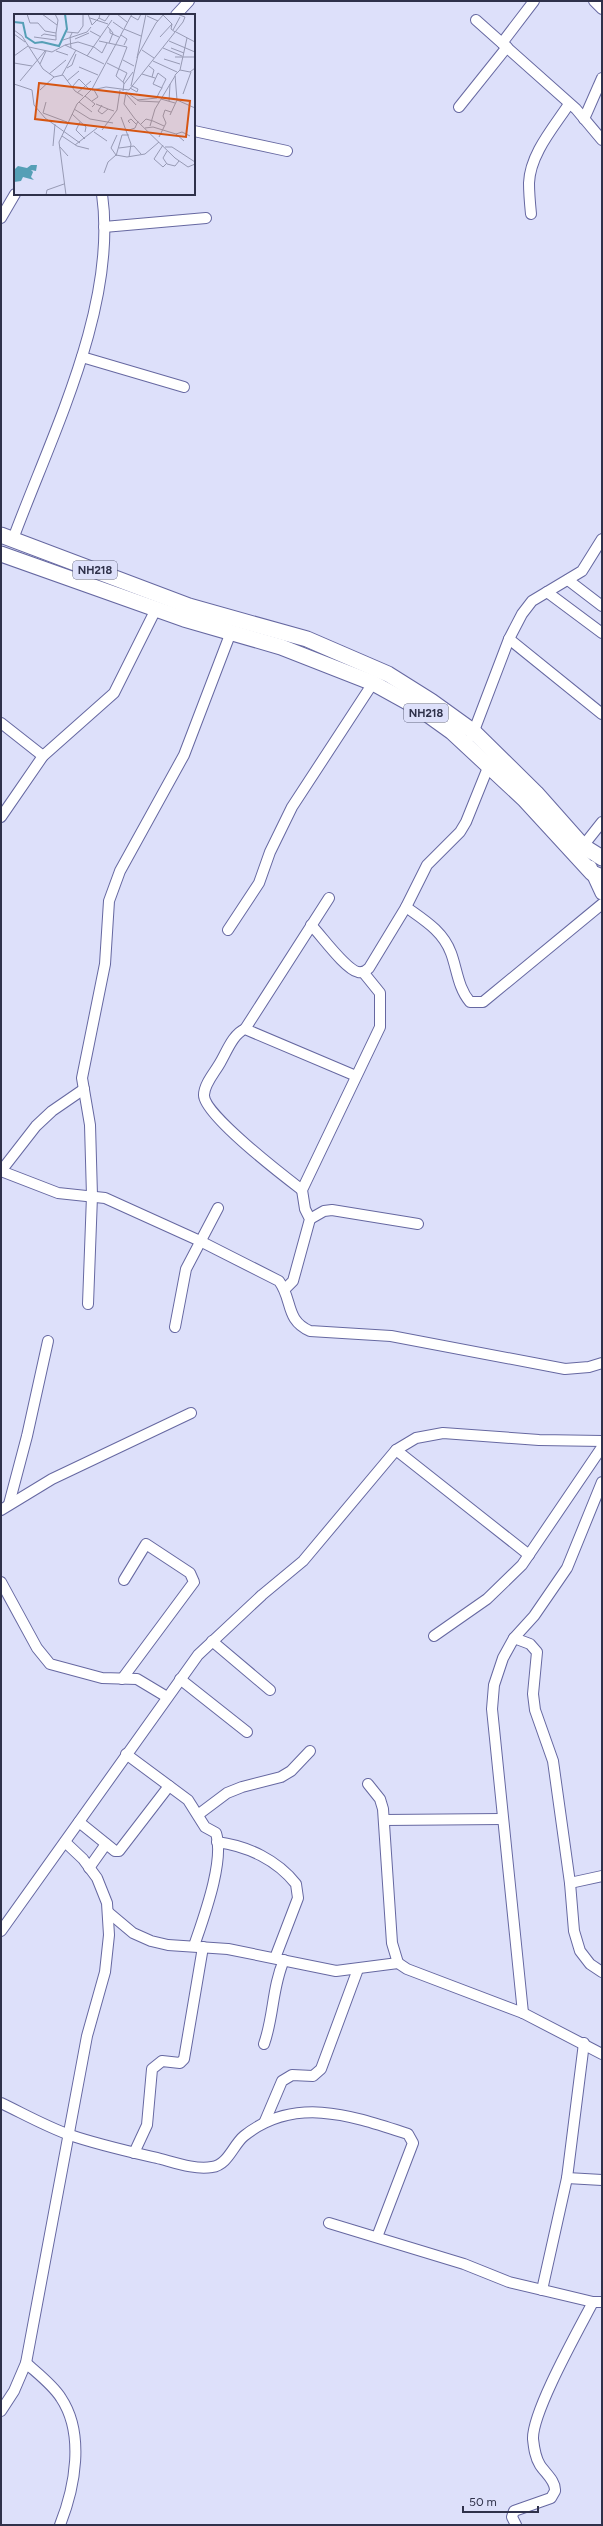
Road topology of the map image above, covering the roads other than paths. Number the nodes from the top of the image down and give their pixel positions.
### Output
1 (189, 1) edge
2 (534, 1) edge
3 (594, 1) edge
4 (602, 10) edge
5 (177, 14) edge
6 (476, 20) dead end
7 (505, 45) junction
8 (602, 78) edge
9 (569, 104) junction
10 (459, 107) dead end
11 (584, 120) junction
12 (195, 131) edge
13 (602, 140) edge
14 (287, 150) dead end
15 (14, 195) edge
16 (102, 195) edge
17 (531, 214) dead end
18 (1, 218) edge
19 (206, 218) dead end
20 (104, 227) junction
21 (82, 357) junction
22 (184, 387) dead end
23 (7, 537) edge
24 (602, 542) edge
25 (1, 554) edge
26 (568, 580) junction
27 (548, 592) junction
28 (602, 606) edge
29 (156, 609) junction
30 (187, 612) junction
31 (216, 622) junction
32 (231, 632) junction
33 (602, 633) edge
34 (509, 639) junction
35 (373, 683) junction
36 (602, 714) edge
37 (1, 723) edge
38 (471, 739) junction
39 (43, 756) junction
40 (489, 765) junction
41 (1, 817) edge
42 (602, 822) edge
43 (583, 846) junction
44 (602, 858) edge
45 (597, 875) edge
46 (602, 893) edge
47 (329, 898) dead end
48 (602, 904) edge
49 (406, 907) junction
50 (311, 925) junction
51 (228, 930) dead end
52 (363, 972) junction
53 (245, 1029) junction
54 (356, 1076) junction
55 (84, 1090) junction
56 (1, 1171) edge
57 (302, 1190) junction
58 (92, 1196) junction
59 (218, 1208) dead end
60 (310, 1219) junction
61 (418, 1224) dead end
62 (200, 1241) junction
63 (285, 1289) junction
64 (88, 1304) dead end
65 (175, 1327) dead end
66 (48, 1341) dead end
67 (602, 1363) edge
68 (191, 1413) dead end
69 (602, 1441) edge
70 (602, 1447) edge
71 (396, 1450) junction
72 (602, 1482) edge
73 (5, 1507) edge
74 (529, 1555) junction
75 (124, 1580) dead end
76 (1, 1582) edge
77 (434, 1636) dead end
78 (514, 1638) junction
79 (212, 1641) junction
80 (122, 1679) junction
81 (180, 1679) junction
82 (270, 1690) dead end
83 (167, 1697) junction
84 (247, 1732) dead end
85 (310, 1751) dead end
86 (126, 1754) junction
87 (368, 1784) dead end
88 (169, 1786) junction
89 (199, 1814) junction
90 (502, 1819) junction
91 (384, 1820) junction
92 (79, 1822) junction
93 (65, 1842) junction
94 (217, 1842) junction
95 (106, 1844) junction
96 (89, 1868) junction
97 (602, 1876) edge
98 (570, 1883) junction
99 (108, 1912) junction
100 (1, 1931) edge
101 (198, 1946) junction
102 (279, 1959) junction
103 (398, 1963) junction
104 (358, 1969) junction
105 (602, 1972) edge
106 (522, 2013) junction
107 (584, 2043) junction
108 (264, 2044) dead end
109 (602, 2054) edge
110 (1, 2103) edge
111 (265, 2121) junction
112 (70, 2135) junction
113 (134, 2153) junction
114 (567, 2178) junction
115 (602, 2180) edge
116 (329, 2223) dead end
117 (377, 2237) junction
118 (542, 2290) junction
119 (598, 2302) edge
120 (26, 2363) junction
121 (1, 2411) edge
122 (60, 2525) edge
123 (516, 2525) edge

1 - 5 street
2 - 7 street
3 - 4 street
6 - 7 street
7 - 9 street
7 - 10 street
8 - 11 street
9 - 11 street
9 - 17 street
11 - 13 street
12 - 14 street
15 - 18 street
16 - 20 street
19 - 20 street
20 - 21 street
21 - 22 street
21 - 23 street
23 - 30 highway, NH218
24 - 26 street
25 - 29 highway, NH218
26 - 27 street
26 - 28 street
27 - 33 street
27 - 34 street
29 - 30 highway, NH218
29 - 39 street
30 - 31 highway, NH218
31 - 32 highway, NH218
31 - 38 highway, NH218
32 - 35 highway, NH218
32 - 55 street
34 - 36 street
34 - 38 street
35 - 38 highway, NH218
35 - 51 street
37 - 39 street
38 - 40 highway, NH218
38 - 43 highway, NH218
39 - 41 street
40 - 45 highway, NH218
40 - 49 street
42 - 43 street
43 - 44 highway, NH218
43 - 45 main road
45 - 46 main road
47 - 50 street
48 - 49 street
49 - 52 street
50 - 52 street
50 - 53 street
52 - 54 street
53 - 54 street
53 - 57 street
54 - 57 street
55 - 56 street
55 - 58 street
56 - 58 street
57 - 60 street
58 - 62 street
58 - 64 street
59 - 62 street
60 - 61 street
60 - 63 street
62 - 63 street
62 - 65 street
63 - 67 street
66 - 73 street
68 - 73 street
69 - 71 street
70 - 74 street
71 - 74 street
71 - 79 street
72 - 78 street
74 - 77 street
75 - 80 street
76 - 80 street
78 - 90 street
78 - 98 street
79 - 81 street
79 - 82 street
80 - 83 street
81 - 83 street
81 - 84 street
83 - 86 street
85 - 89 street
86 - 88 street
86 - 92 street
87 - 91 street
88 - 89 street
88 - 95 street
89 - 94 street
90 - 91 street
90 - 106 street
91 - 103 street
92 - 93 street
92 - 95 street
93 - 96 street
93 - 100 street
94 - 101 street
94 - 102 street
95 - 96 street
96 - 99 street
97 - 98 street
98 - 105 street
99 - 101 street
99 - 112 street
101 - 102 street
101 - 113 street
102 - 104 street
102 - 108 street
103 - 104 street
103 - 106 street
104 - 111 street
106 - 107 street
107 - 109 street
107 - 114 street
110 - 112 street
111 - 113 street
111 - 117 street
112 - 113 street
112 - 120 street
114 - 115 street
114 - 118 street
116 - 117 street
117 - 118 street
118 - 119 street
119 - 123 street
120 - 121 street
120 - 122 street

